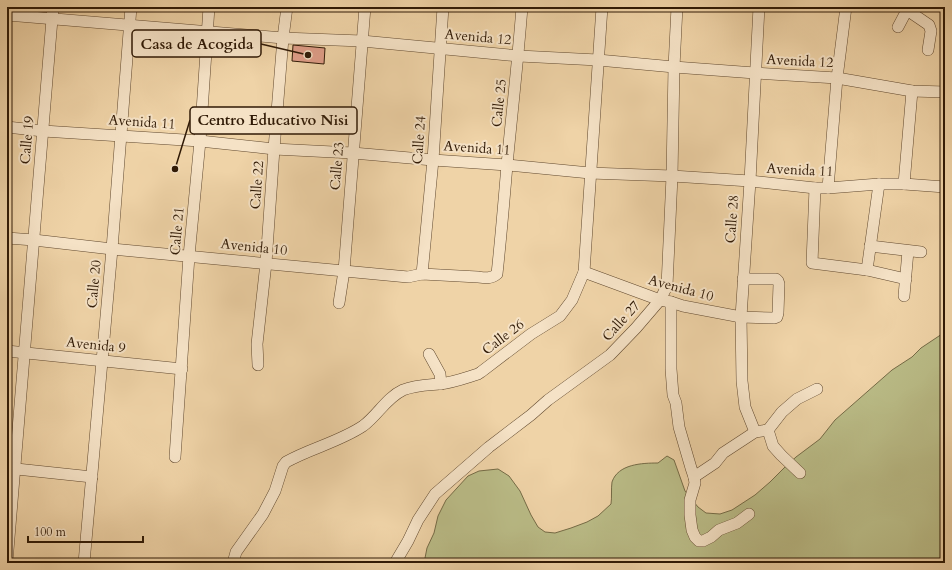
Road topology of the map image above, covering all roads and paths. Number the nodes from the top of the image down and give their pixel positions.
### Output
1 (53, 7) edge
2 (131, 7) edge
3 (209, 7) edge
4 (287, 7) edge
5 (365, 7) edge
6 (522, 7) edge
7 (602, 7) edge
8 (677, 7) edge
9 (759, 7) edge
10 (846, 7) edge
11 (441, 9) edge
12 (906, 9) edge
13 (7, 15) edge
14 (52, 19) junction
15 (129, 25) junction
16 (898, 27) dead end
17 (207, 32) junction
18 (283, 38) junction
19 (362, 41) junction
20 (440, 49) junction
21 (928, 50) dead end
22 (519, 56) junction
23 (598, 60) junction
24 (674, 67) junction
25 (755, 74) junction
26 (838, 78) junction
27 (912, 91) junction
28 (945, 92) edge
29 (7, 127) edge
30 (43, 131) junction
31 (120, 135) junction
32 (200, 141) junction
33 (274, 149) junction
34 (353, 153) junction
35 (433, 160) junction
36 (507, 165) junction
37 (590, 173) junction
38 (672, 176) junction
39 (750, 181) junction
40 (879, 184) junction
41 (904, 184) junction
42 (945, 187) edge
43 (815, 188) junction
44 (828, 188) junction
45 (7, 238) edge
46 (34, 240) junction
47 (870, 246) junction
48 (112, 249) junction
49 (908, 251) junction
50 (921, 252) dead end
51 (189, 256) junction
52 (266, 264) junction
53 (867, 270) junction
54 (344, 271) junction
55 (584, 272) junction
56 (422, 274) junction
57 (497, 274) joint
58 (743, 279) junction
59 (906, 279) junction
60 (904, 296) dead end
61 (666, 301) junction
62 (339, 303) dead end
63 (741, 317) junction
64 (7, 351) edge
65 (25, 353) junction
66 (429, 354) dead end
67 (102, 361) junction
68 (258, 365) dead end
69 (182, 369) junction
70 (441, 384) junction
71 (817, 389) dead end
72 (768, 430) junction
73 (755, 432) junction
74 (175, 457) dead end
75 (11, 468) edge
76 (800, 473) dead end
77 (92, 477) junction
78 (694, 477) junction
79 (750, 514) dead end
80 (7, 562) edge
81 (84, 563) edge
82 (233, 563) edge
83 (395, 563) edge

1 - 14 street, Calle 19
2 - 15 street, Calle 20
3 - 17 street, Calle 21
4 - 18 street, Calle 22
5 - 19 street, Calle 23
6 - 22 street, Calle 25
7 - 23 street, Calle 26
8 - 24 street, Calle 27
9 - 25 street, Calle 28
10 - 26 street
11 - 20 street, Calle 24
12 - 16 street
12 - 21 street
13 - 14 street, Avenida 12
14 - 15 street, Avenida 12
14 - 30 street, Calle 19
15 - 17 street, Avenida 12
15 - 31 street, Calle 20
17 - 18 street, Avenida 12
17 - 32 street, Calle 21
18 - 19 street, Avenida 12
18 - 33 street, Calle 22
19 - 20 street, Avenida 12
19 - 34 street, Calle 23
20 - 22 street, Avenida 12
20 - 35 street, Calle 24
22 - 23 street, Avenida 12
22 - 36 street, Calle 25
23 - 24 street, Avenida 12
23 - 37 street, Calle 26
24 - 25 street, Avenida 12
24 - 38 street, Calle 27
25 - 26 street, Avenida 12
25 - 39 street, Calle 28
26 - 27 street, Avenida 12
26 - 44 street
27 - 28 street, Avenida 12
27 - 41 street
29 - 30 street, Avenida 11
30 - 31 street, Avenida 11
30 - 46 street, Calle 19
31 - 32 street, Avenida 11
31 - 48 street, Calle 20
32 - 33 street, Avenida 11
32 - 51 street, Calle 21
33 - 34 street, Avenida 11
33 - 52 street, Calle 22
34 - 35 street, Avenida 11
34 - 54 street, Calle 23
35 - 36 street, Avenida 11
35 - 56 street, Calle 24
36 - 37 street, Avenida 11
36 - 57 street, Calle 25
37 - 38 street, Avenida 11
37 - 55 street, Calle 26
38 - 39 street, Avenida 11
38 - 61 street, Calle 27
39 - 43 street, Avenida 11
39 - 58 street, Calle 28
40 - 41 street, Avenida 11
40 - 44 street, Avenida 11
40 - 47 street
41 - 42 street, Avenida 11
43 - 44 street, Avenida 11
43 - 53 street
45 - 46 street, Avenida 10
46 - 48 street, Avenida 10
46 - 65 street, Calle 19
47 - 49 street
47 - 53 street
48 - 51 street, Avenida 10
48 - 67 street, Calle 20
49 - 50 street
49 - 59 street
51 - 52 street, Avenida 10
51 - 69 street, Calle 21
52 - 54 street, Avenida 10
52 - 68 street, Calle 22
53 - 59 street
54 - 56 street, Avenida 10
54 - 62 street, Calle 23
55 - 61 street, Avenida 10
55 - 70 street, Calle 26
56 - 57 street, Avenida 10
58 - 63 street, Calle 28
58 - 63 street, Avenida 10
59 - 60 street
61 - 63 street, Avenida 10
61 - 78 street
61 - 83 street, Calle 27
63 - 73 street, Calle 28
64 - 65 street, Avenida 9
65 - 67 street, Avenida 9
65 - 75 street, Calle 19
66 - 70 street
67 - 69 street, Avenida 9
67 - 77 street, Calle 20
69 - 74 street, Calle 21
70 - 82 street, Calle 26
71 - 72 street
72 - 73 street
72 - 76 street
73 - 78 street
75 - 77 street
75 - 80 street, Calle 19
77 - 81 street, Calle 20
78 - 79 street

